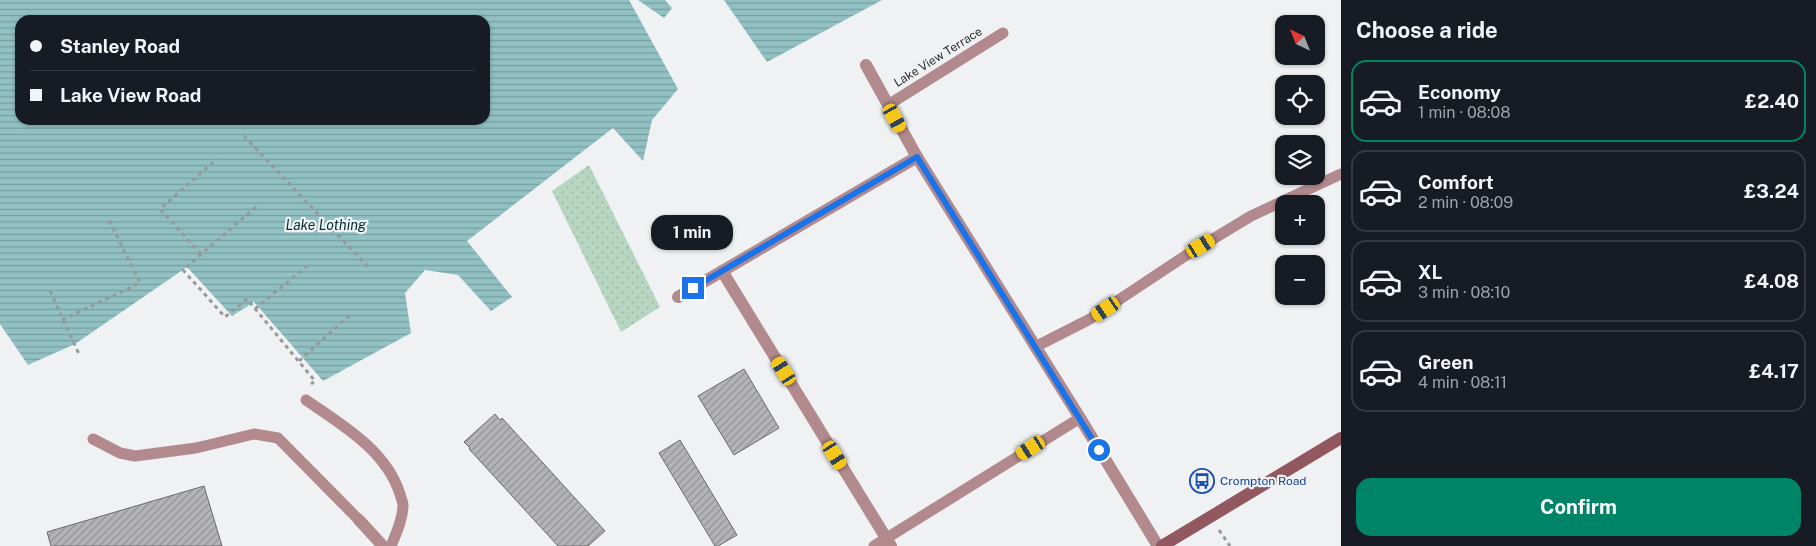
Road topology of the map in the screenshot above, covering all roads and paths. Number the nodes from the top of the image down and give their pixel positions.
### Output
1 (1003, 33) dead end
2 (866, 65) dead end
3 (888, 104) junction
4 (244, 136) dead end
5 (917, 157) junction
6 (217, 158) dead end
7 (1341, 174) edge
8 (256, 207) dead end
9 (110, 220) dead end
10 (201, 254) junction
11 (308, 264) dead end
12 (369, 268) dead end
13 (722, 271) junction
14 (50, 291) dead end
15 (678, 297) dead end
16 (255, 310) junction
17 (352, 312) dead end
18 (62, 320) junction
19 (1036, 347) junction
20 (80, 354) dead end
21 (299, 362) junction
22 (310, 386) dead end
23 (306, 400) dead end
24 (1080, 418) junction
25 (1341, 438) edge
26 (94, 440) dead end
27 (359, 520) joint
28 (889, 542) edge
29 (383, 546) edge
30 (391, 546) edge
31 (874, 546) edge
32 (1158, 546) edge
33 (1162, 546) edge

1 - 3 lane, Lake View Terrace
2 - 3 street
3 - 5 street
4 - 12 path
5 - 13 street
5 - 19 street
6 - 10 path
7 - 19 lane
8 - 10 path
9 - 18 path
10 - 16 path
11 - 16 path
13 - 15 street
13 - 28 street
14 - 18 path
16 - 21 path
17 - 21 path
18 - 20 path
19 - 24 street
21 - 22 path
23 - 30 lane
24 - 28 lane
24 - 32 street
25 - 33 main road
26 - 27 lane
27 - 29 street
28 - 31 lane

